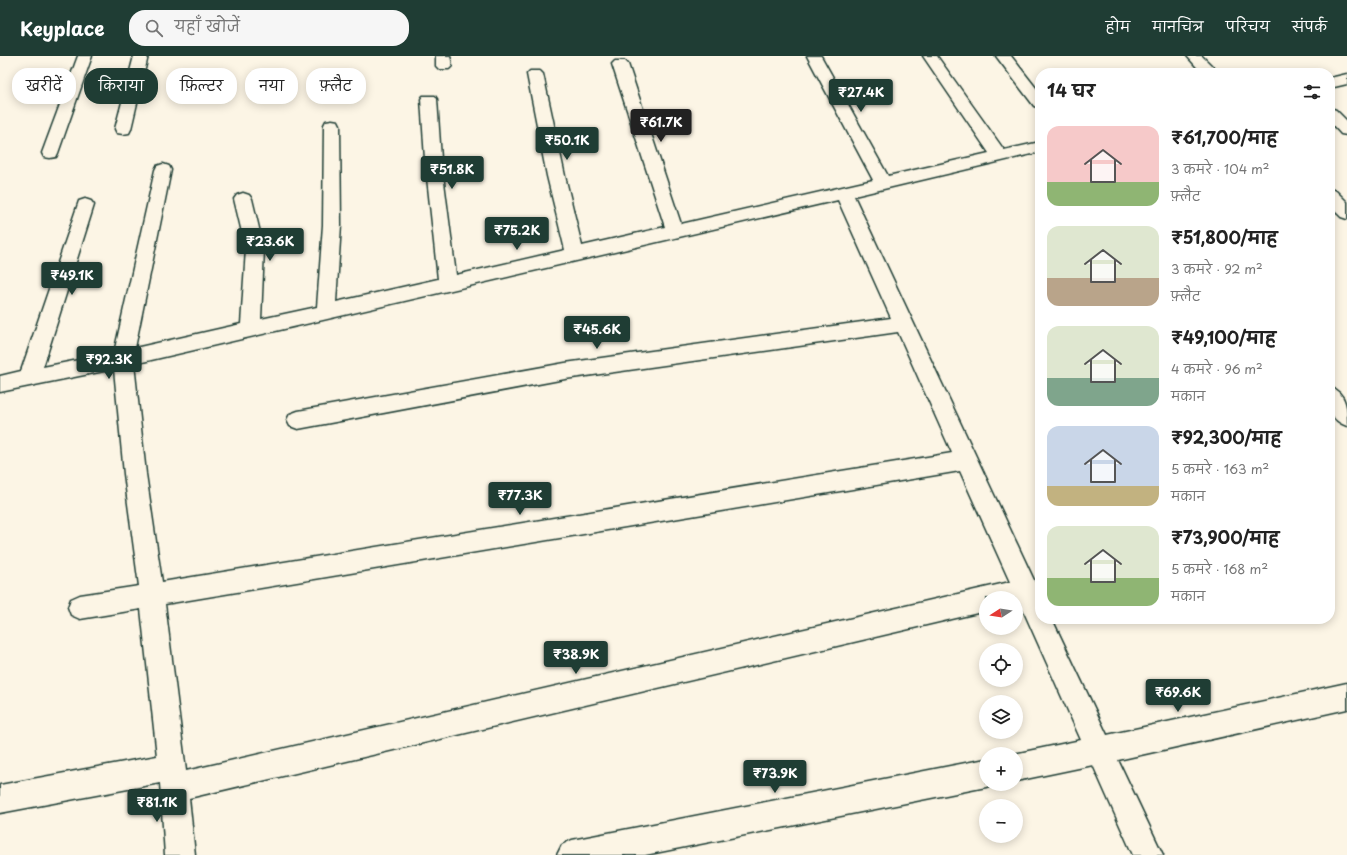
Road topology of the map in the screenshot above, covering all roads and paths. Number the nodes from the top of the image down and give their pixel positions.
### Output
1 (85, 56) edge
2 (141, 56) edge
3 (814, 56) edge
4 (930, 56) edge
5 (1003, 56) edge
6 (1194, 56) edge
7 (620, 64) dead end
8 (1206, 68) edge
9 (535, 74) dead end
10 (1347, 79) edge
11 (1335, 82) edge
12 (1035, 97) edge
13 (429, 99) dead end
14 (1335, 118) edge
15 (332, 124) dead end
16 (123, 129) dead end
17 (1347, 130) edge
18 (1035, 148) edge
19 (50, 153) dead end
20 (1000, 157) junction
21 (163, 170) dead end
22 (883, 183) junction
23 (843, 192) junction
24 (243, 199) dead end
25 (1335, 199) edge
26 (85, 205) dead end
27 (1347, 212) edge
28 (675, 230) junction
29 (575, 254) junction
30 (448, 283) junction
31 (326, 311) junction
32 (904, 324) junction
33 (251, 329) junction
34 (124, 359) junction
35 (29, 378) junction
36 (0, 384) edge
37 (1335, 402) edge
38 (1347, 417) edge
39 (298, 420) dead end
40 (966, 460) junction
41 (1026, 590) junction
42 (1022, 591) edge
43 (152, 595) junction
44 (979, 601) edge
45 (80, 607) dead end
46 (1035, 609) edge
47 (1042, 624) edge
48 (1347, 696) edge
49 (1100, 750) junction
50 (1023, 766) edge
51 (979, 774) edge
52 (173, 777) junction
53 (0, 799) edge
54 (180, 855) edge
55 (572, 855) edge
56 (1148, 855) edge

1 - 19 street
2 - 16 street
3 - 22 street
4 - 20 street
5 - 12 street
6 - 8 street
7 - 28 street
9 - 29 street
10 - 11 street
13 - 30 street
14 - 17 street
15 - 31 street
18 - 20 street
20 - 22 street
21 - 34 street
22 - 23 street
23 - 28 street
23 - 32 street
24 - 33 street
25 - 27 street
26 - 35 street
28 - 29 street
29 - 30 street
30 - 31 street
31 - 33 street
32 - 39 street
32 - 40 street
33 - 34 street
34 - 35 street
34 - 43 street
35 - 36 street
37 - 38 street
40 - 41 street
40 - 43 street
41 - 42 street
41 - 46 street
43 - 45 street
43 - 52 street
44 - 52 street
47 - 49 street
48 - 49 street
49 - 50 street
49 - 56 street
51 - 55 street
52 - 53 street
52 - 54 street

